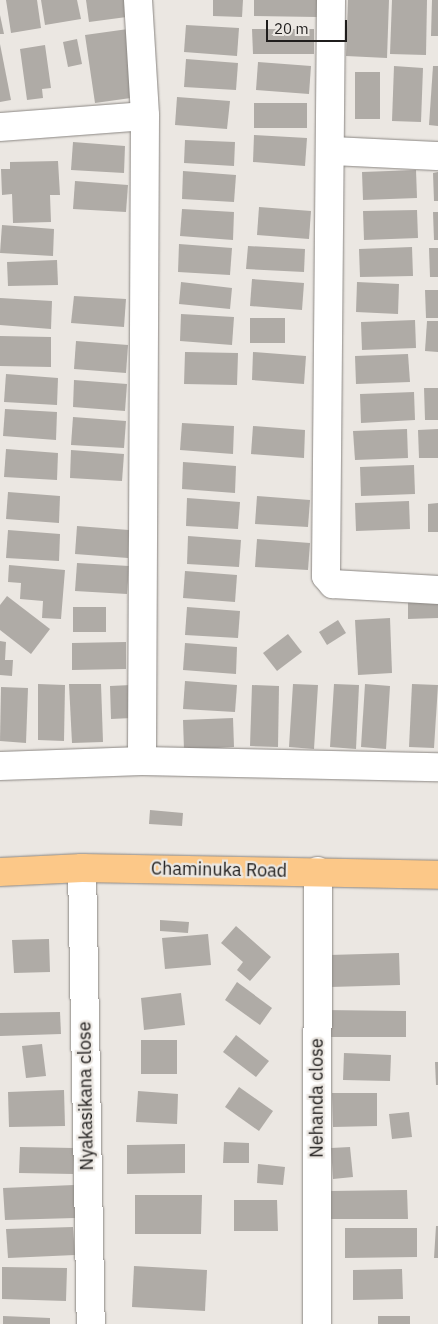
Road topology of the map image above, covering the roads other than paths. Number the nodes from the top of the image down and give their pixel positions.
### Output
1 (138, 0) edge
2 (331, 0) edge
3 (145, 116) junction
4 (0, 127) edge
5 (331, 151) junction
6 (438, 156) edge
7 (438, 590) edge
8 (142, 762) junction
9 (0, 766) edge
10 (438, 767) edge
11 (82, 868) junction
12 (0, 872) edge
13 (318, 872) junction
14 (438, 875) edge
15 (90, 1324) edge
16 (317, 1324) edge

1 - 3 street
2 - 5 street
3 - 4 street
3 - 8 street
5 - 6 street
5 - 7 street
8 - 9 street
8 - 10 street
11 - 12 main road, Chaminuka Road
11 - 13 main road, Chaminuka Road
11 - 15 street, Nyakasikana close
13 - 14 main road, Chaminuka Road
13 - 16 street, Nehanda close

